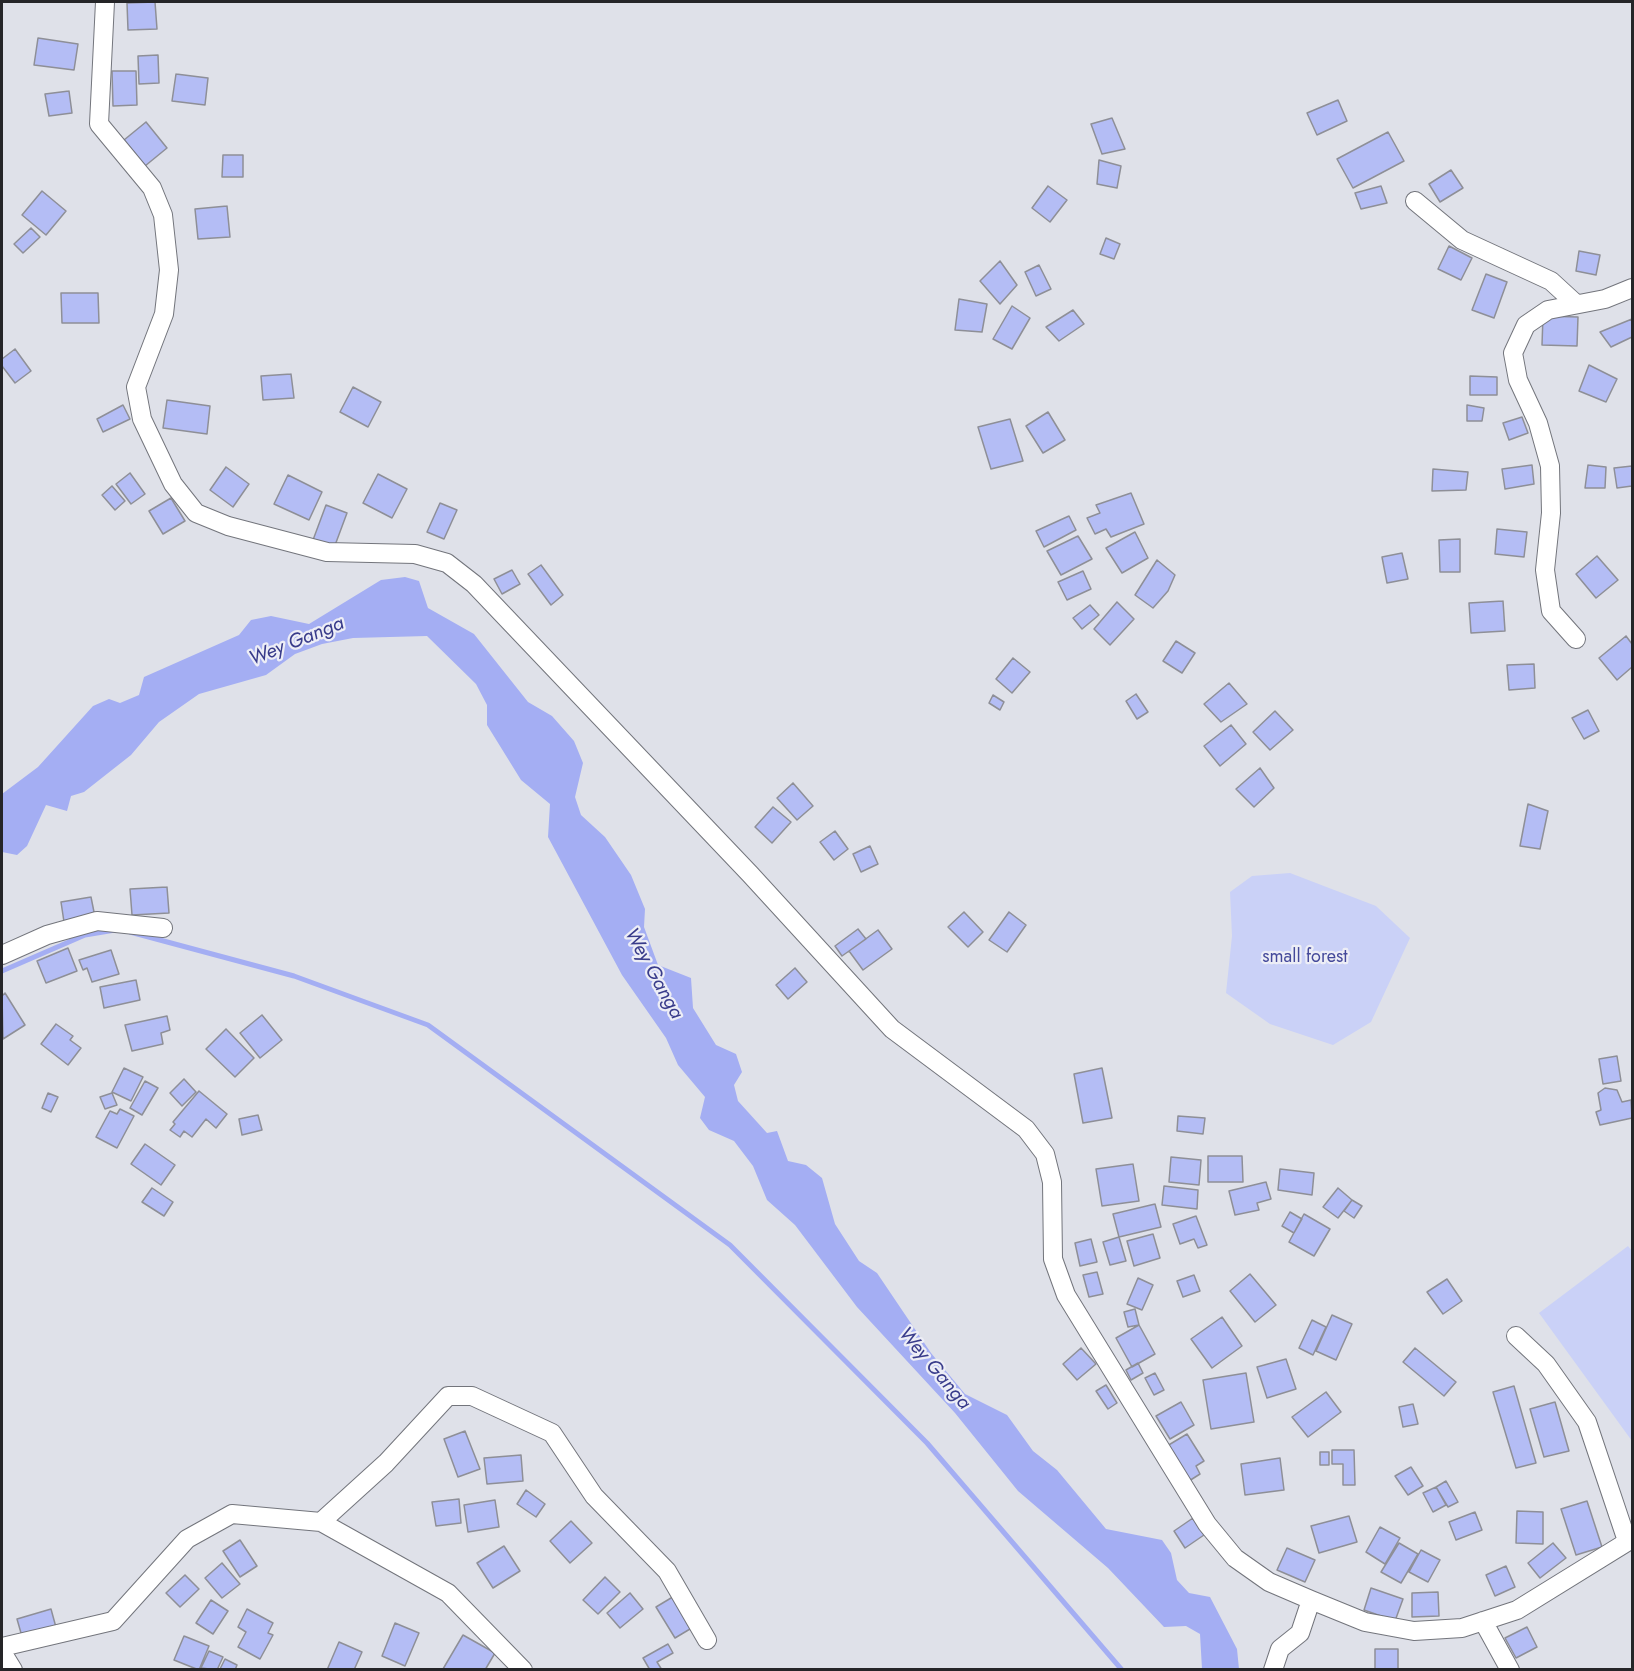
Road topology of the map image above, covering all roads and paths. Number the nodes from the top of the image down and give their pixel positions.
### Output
1 (105, 2) edge
2 (1415, 201) dead end
3 (1632, 288) edge
4 (1575, 303) junction
5 (1576, 639) dead end
6 (163, 928) dead end
7 (2, 955) edge
8 (1516, 1336) dead end
9 (321, 1522) junction
10 (1630, 1540) edge
11 (1311, 1600) junction
12 (1484, 1621) junction
13 (707, 1640) dead end
14 (2, 1649) edge
15 (13, 1670) edge
16 (523, 1670) edge
17 (1273, 1670) edge
18 (1510, 1670) edge

1 - 11 street
2 - 4 street
3 - 4 street
4 - 5 street
6 - 7 street
8 - 10 street
9 - 13 street
9 - 14 street
9 - 16 street
10 - 12 street
11 - 12 street
11 - 17 street
12 - 18 street
14 - 15 street

